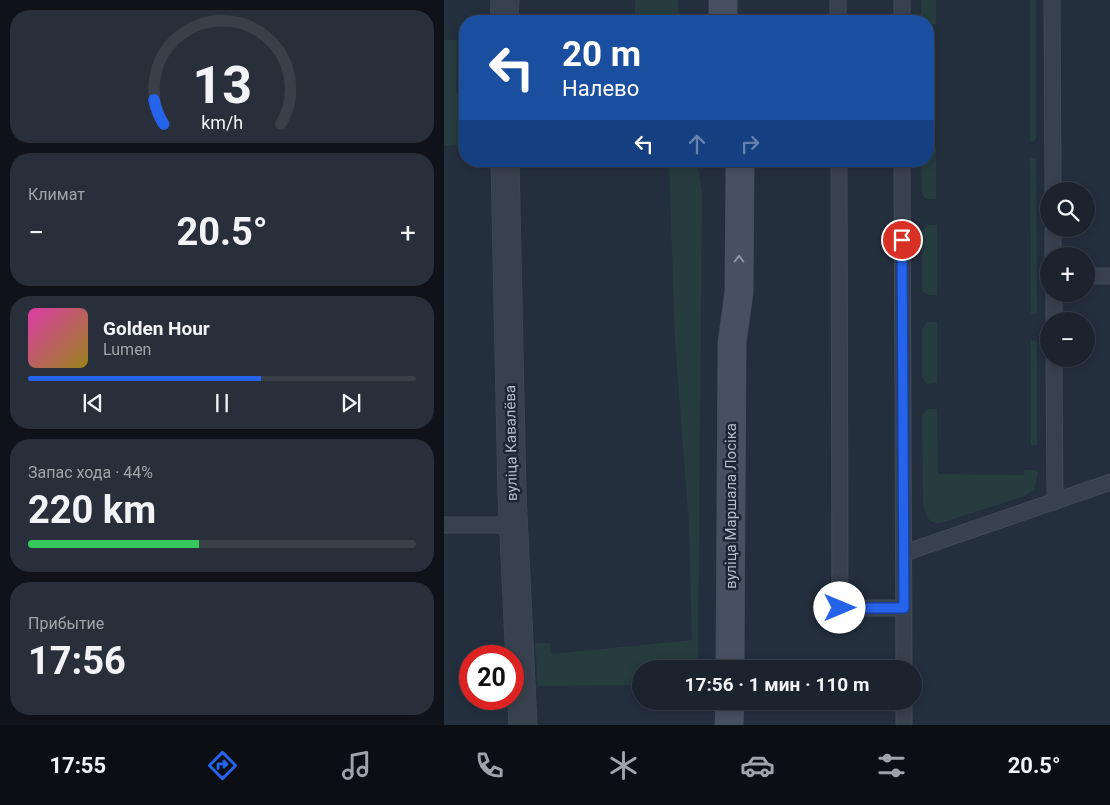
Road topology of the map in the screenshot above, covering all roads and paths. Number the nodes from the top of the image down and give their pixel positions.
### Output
1 (505, 0) edge
2 (723, 0) edge
3 (741, 0) edge
4 (838, 0) edge
5 (902, 0) edge
6 (1052, 0) edge
7 (504, 15) edge
8 (723, 15) edge
9 (741, 15) edge
10 (838, 15) edge
11 (902, 15) edge
12 (505, 167) edge
13 (722, 167) edge
14 (740, 167) edge
15 (839, 167) edge
16 (902, 167) edge
17 (1053, 182) edge
18 (1095, 276) edge
19 (1110, 276) edge
20 (732, 343) junction
21 (1054, 367) edge
22 (1110, 482) edge
23 (1055, 502) junction
24 (513, 525) junction
25 (444, 526) edge
26 (904, 553) junction
27 (904, 608) junction
28 (730, 660) edge
29 (904, 660) edge
30 (730, 710) edge
31 (904, 710) edge
32 (523, 725) edge
33 (729, 725) edge
34 (904, 725) edge

1 - 7 street
2 - 8 main road
3 - 9 main road
4 - 10 lane
5 - 11 lane
6 - 17 lane
12 - 24 street, вуліца Кавалёва
13 - 20 main road, вуліца Маршала Лосіка
20 -> 14 main road, вуліца Маршала Лосіка
15 - 27 lane
16 - 26 lane
18 - 19 lane
20 - 28 main road, вуліца Маршала Лосіка
21 - 23 lane
22 - 23 lane
23 - 26 lane
24 - 25 lane
24 - 32 street, вуліца Кавалёва
26 - 27 lane
27 - 29 lane
30 - 33 main road
31 - 34 lane

